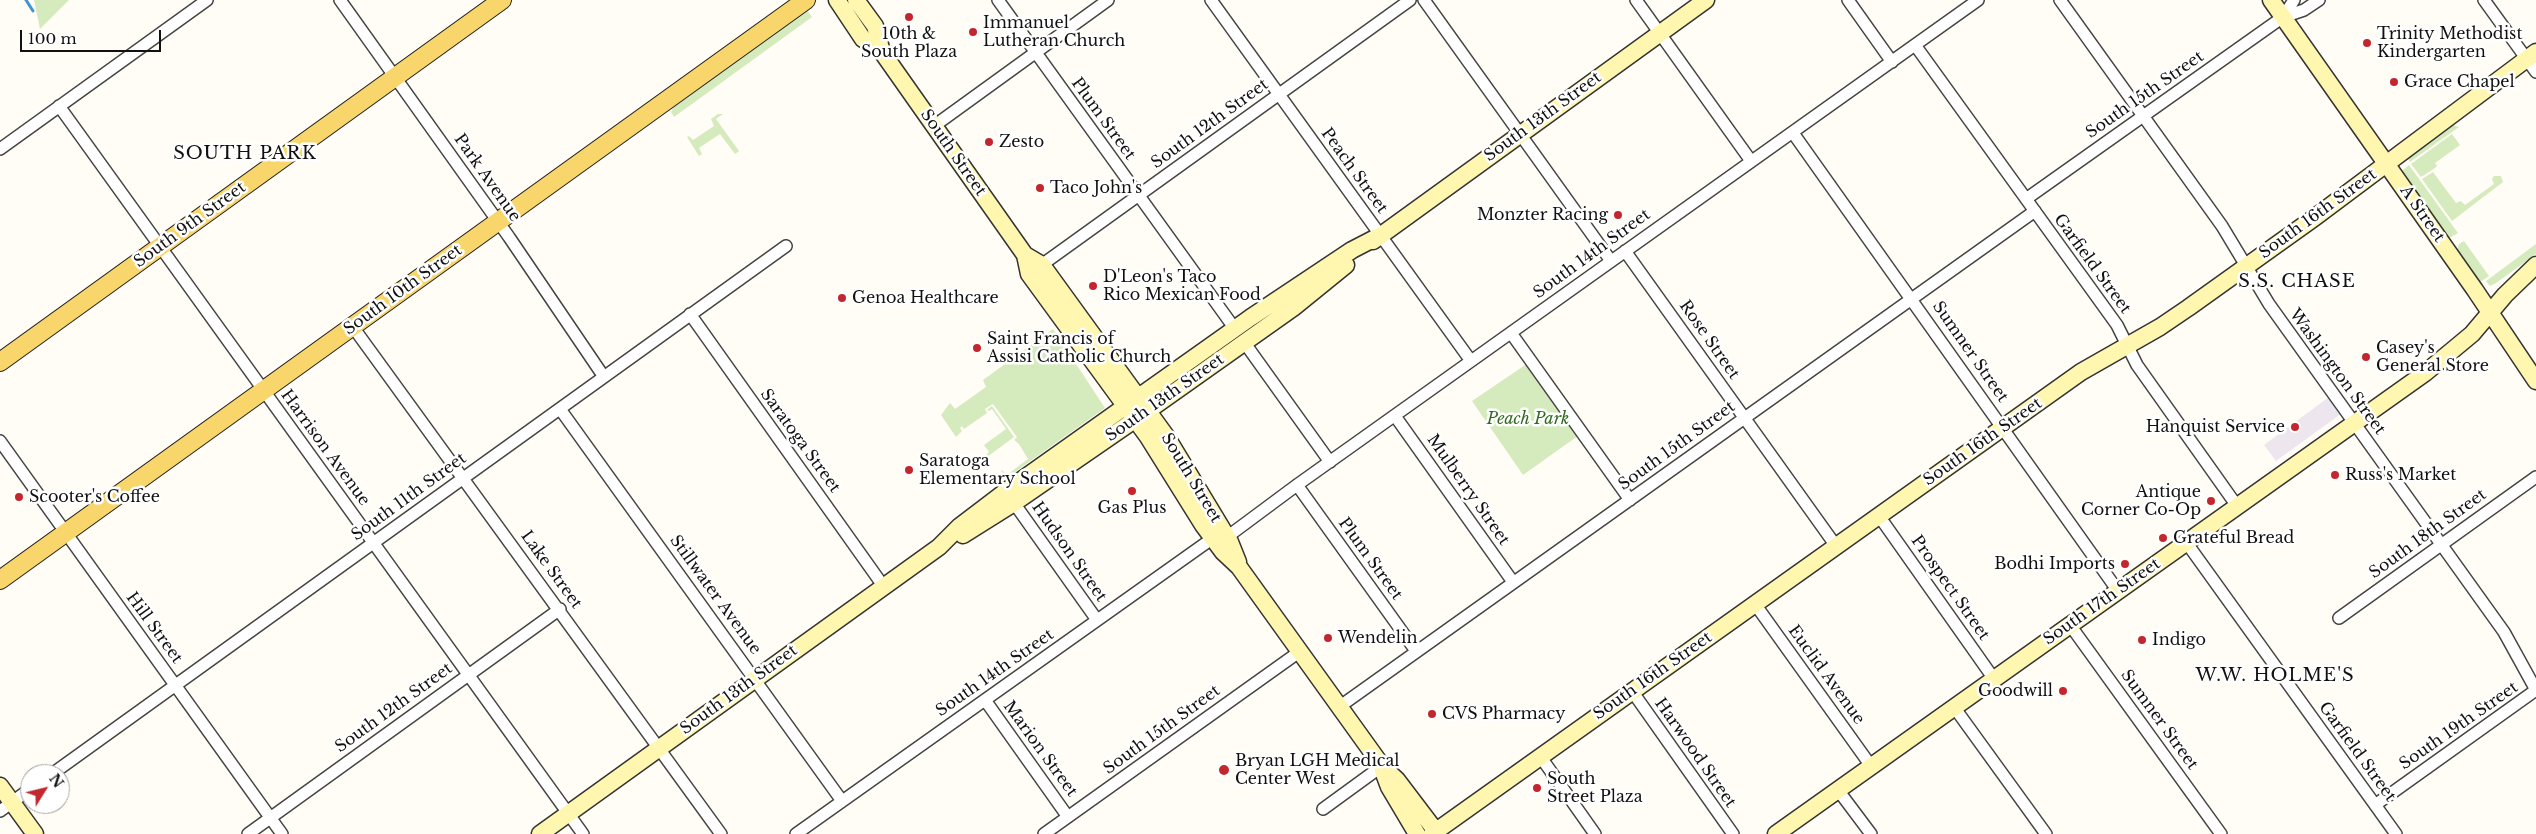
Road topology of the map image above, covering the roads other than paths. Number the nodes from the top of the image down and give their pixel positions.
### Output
1 (207, 0) edge
2 (340, 0) edge
3 (502, 0) edge
4 (806, 0) edge
5 (837, 0) edge
6 (856, 0) edge
7 (998, 0) edge
8 (1108, 0) edge
9 (1211, 0) edge
10 (1410, 0) edge
11 (1424, 0) edge
12 (1636, 0) edge
13 (1706, 0) edge
14 (1848, 0) edge
15 (1978, 0) edge
16 (2060, 0) edge
17 (2271, 0) edge
18 (2294, 0) edge
19 (2319, 0) edge
20 (2484, 0) edge
21 (2283, 16) junction
22 (1660, 33) junction
23 (1915, 45) junction
24 (882, 52) junction
25 (1035, 52) junction
26 (2533, 61) edge
27 (1892, 62) junction
28 (395, 77) junction
29 (1279, 95) junction
30 (59, 106) junction
31 (2143, 116) junction
32 (934, 126) junction
33 (1793, 132) junction
34 (1520, 134) junction
35 (0, 149) edge
36 (1751, 161) junction
37 (2386, 164) junction
38 (1139, 195) junction
39 (2026, 199) junction
40 (2035, 211) junction
41 (498, 222) junction
42 (1380, 235) junction
43 (786, 246) dead end
44 (160, 247) junction
45 (1625, 251) junction
46 (1611, 261) junction
47 (2536, 265) edge
48 (2246, 267) junction
49 (1036, 270) junction
50 (1912, 298) junction
51 (2490, 313) junction
52 (690, 314) junction
53 (353, 327) junction
54 (1511, 333) junction
55 (1240, 335) junction
56 (2126, 345) junction
57 (1471, 361) junction
58 (0, 362) edge
59 (604, 377) junction
60 (2536, 381) edge
61 (264, 391) junction
62 (560, 409) junction
63 (1138, 409) junction
64 (1396, 416) junction
65 (1744, 418) junction
66 (2354, 423) junction
67 (2003, 428) junction
68 (0, 441) edge
69 (1330, 462) junction
70 (2536, 477) edge
71 (464, 479) junction
72 (1297, 485) junction
73 (1630, 500) junction
74 (1014, 503) junction
75 (2238, 506) junction
76 (1879, 516) junction
77 (66, 533) junction
78 (1220, 538) junction
79 (2186, 542) junction
80 (374, 543) junction
81 (2442, 545) junction
82 (1836, 546) junction
83 (939, 547) junction
84 (0, 580) edge
85 (1513, 582) junction
86 (884, 586) junction
87 (2118, 591) junction
88 (1755, 604) junction
89 (560, 609) junction
90 (2340, 618) dead end
91 (1097, 620) junction
92 (2070, 625) junction
93 (1299, 652) junction
94 (1416, 652) junction
95 (469, 675) junction
96 (755, 679) junction
97 (1994, 679) junction
98 (175, 686) junction
99 (2536, 690) edge
100 (1632, 692) junction
101 (985, 700) junction
102 (1339, 707) junction
103 (1954, 707) junction
104 (660, 748) junction
105 (1540, 756) junction
106 (66, 764) edge
107 (1382, 766) junction
108 (1871, 766) junction
109 (0, 786) edge
110 (1838, 790) junction
111 (20, 797) edge
112 (842, 801) junction
113 (2376, 805) junction
114 (6, 807) edge
115 (1323, 809) dead end
116 (568, 813) junction
117 (1068, 817) junction
118 (271, 818) junction
119 (1435, 833) edge
120 (34, 834) edge
121 (248, 834) edge
122 (282, 834) edge
123 (540, 834) edge
124 (583, 834) edge
125 (722, 834) edge
126 (796, 834) edge
127 (1044, 834) edge
128 (1417, 834) edge
129 (1595, 834) edge
130 (1733, 834) edge
131 (1776, 834) edge
132 (1871, 834) edge
133 (2046, 834) edge
134 (2221, 834) edge
135 (2396, 834) edge

1 - 30 street
2 - 28 street, Park Avenue
3 - 28 main road, South 9th Street
4 - 41 main road, South 10th Street
5 - 24 main road, South Street
6 - 24 main road, South Street
7 - 25 street, Plum Street
8 - 25 street
9 - 29 street, Peach Street
10 - 29 street, South 12th Street
11 - 34 street
12 - 22 street
13 - 22 main road, South 13th Street
14 - 27 street
15 - 23 street, South 14th Street
16 - 31 street, Washington Street
17 - 21 main road, A Street
18 - 21 street
19 - 21 street
20 - 26 street
21 - 31 street, South 15th Street
21 - 37 main road, A Street
22 - 34 main road, South 13th Street
22 - 36 street
23 - 27 street, South 14th Street
23 - 39 street, Garfield Street
24 - 32 main road, South Street
25 - 32 street
25 - 38 street, Plum Street
26 - 37 main road, South 16th Street
27 - 33 street, South 14th Street
28 - 41 street, Park Avenue
28 - 44 main road, South 9th Street
29 - 38 street, South 12th Street
29 - 42 street, Peach Street
30 - 35 street
30 - 44 street, Harrison Avenue
31 - 39 street, South 15th Street
31 - 48 street, Washington Street
32 - 49 main road, South Street
33 - 36 street, South 14th Street
33 - 50 street, Sumner Street
34 - 42 main road, South 13th Street
34 - 46 street
36 - 45 street, South 14th Street
37 - 48 main road, South 16th Street
37 - 51 main road, A Street
38 - 49 street, South 12th Street
38 - 55 street, Plum Street
39 - 40 street, Garfield Street
40 - 50 street, South 15th Street
40 - 56 street, Garfield Street
41 - 53 main road, South 10th Street
41 - 59 street, Park Avenue
42 - 55 main road, South 13th Street
42 - 57 street, Peach Street
43 - 52 street, South 11th Street
44 - 58 main road, South 9th Street
44 - 61 street, Harrison Avenue
45 - 46 street, South 14th Street
45 - 65 street, Rose Street
46 - 54 street, South 14th Street
47 - 51 main road, South 17th Street
48 - 56 main road, South 16th Street
48 - 66 street, Washington Street
49 - 63 main road, South Street
50 - 65 street, South 15th Street
50 - 67 street, Sumner Street
51 - 60 main road, A Street
51 - 66 main road, South 17th Street
52 - 59 street, South 11th Street
52 - 86 street, Saratoga Street
53 - 61 main road, South 10th Street
53 - 71 street, Lake Street
54 - 57 street, South 14th Street
54 - 73 street
55 - 63 main road, South 13th Street
55 - 69 street, Plum Street
56 - 67 main road, South 16th Street
56 - 75 street, Garfield Street
57 - 64 street, South 14th Street
59 - 62 street, South 11th Street
61 - 77 main road, South 10th Street
61 - 80 street, Harrison Avenue
62 - 71 street, South 11th Street
62 - 96 street, Stillwater Avenue
63 - 74 main road, South 13th Street
63 - 78 main road, South Street
63 - 83 main road, South 13th Street
64 - 69 street, South 14th Street
64 - 85 street, Mulberry Street
65 - 73 street, South 15th Street
65 - 82 street, Rose Street
66 - 75 main road, South 17th Street
66 - 81 street, Washington Street
67 - 76 main road, South 16th Street
67 - 87 street, Sumner Street
68 - 77 street, Hill Street
69 - 72 street, South 14th Street
70 - 81 street, South 18th Street
71 - 80 street, South 11th Street
71 - 89 street, Lake Street
72 - 78 street, South 14th Street
72 - 94 street, Plum Street
73 - 85 street, South 15th Street
74 - 83 main road, South 13th Street
74 - 91 street, Hudson Street
75 - 79 main road, South 17th Street
76 - 82 main road, South 16th Street
76 - 97 street, Prospect Street
77 - 84 main road, South 10th Street
77 - 98 street, Hill Street
78 - 91 street, South 14th Street
78 - 93 main road, South Street
79 - 87 main road, South 17th Street
79 - 113 street, Garfield Street
80 - 95 street, Harrison Avenue
80 - 98 street, South 11th Street
81 - 90 street, South 18th Street
81 - 99 street, Washington Street
82 - 88 main road, South 16th Street
83 - 86 main road, South 13th Street
85 - 94 street, South 15th Street
86 - 96 main road, South 13th Street
87 - 92 main road, South 17th Street
88 - 100 main road, South 16th Street
88 - 108 street, Euclid Avenue
89 - 95 street, South 12th Street
89 - 104 street, Lake Street
91 - 101 street, South 14th Street
92 - 97 main road, South 17th Street
92 - 134 street, Sumner Street
93 - 102 main road, South Street
93 - 117 street, South 15th Street
94 - 102 street, South 15th Street
95 - 116 street, Harrison Avenue
95 - 118 street, South 12th Street
96 - 104 main road, South 13th Street
96 - 112 street, Stillwater Avenue
97 - 103 main road, South 17th Street
98 - 106 street, South 11th Street
98 - 118 street, Hill Street
99 - 113 street, South 19th Street
100 - 105 main road, South 16th Street
100 - 130 street, Harwood Street
101 - 112 street, South 14th Street
101 - 117 street, Marion Street
102 - 107 main road, South Street
103 - 108 main road, South 17th Street
103 - 133 street
104 - 116 main road, South 13th Street
104 - 125 street, Lake Street
105 - 119 main road, South 16th Street
105 - 129 street
107 - 115 street
107 - 119 main road, South Street
107 - 128 main road, South Street
108 - 110 main road, South 17th Street
109 - 114 main road
110 - 131 main road, South 17th Street
110 - 132 street
111 - 114 street
112 - 126 street, South 14th Street
113 - 135 street, Garfield Street
114 - 120 main road
116 - 123 main road, South 13th Street
116 - 124 street, Harrison Avenue
117 - 127 street, South 15th Street
118 - 121 street, South 12th Street
118 - 122 street, Hill Street

